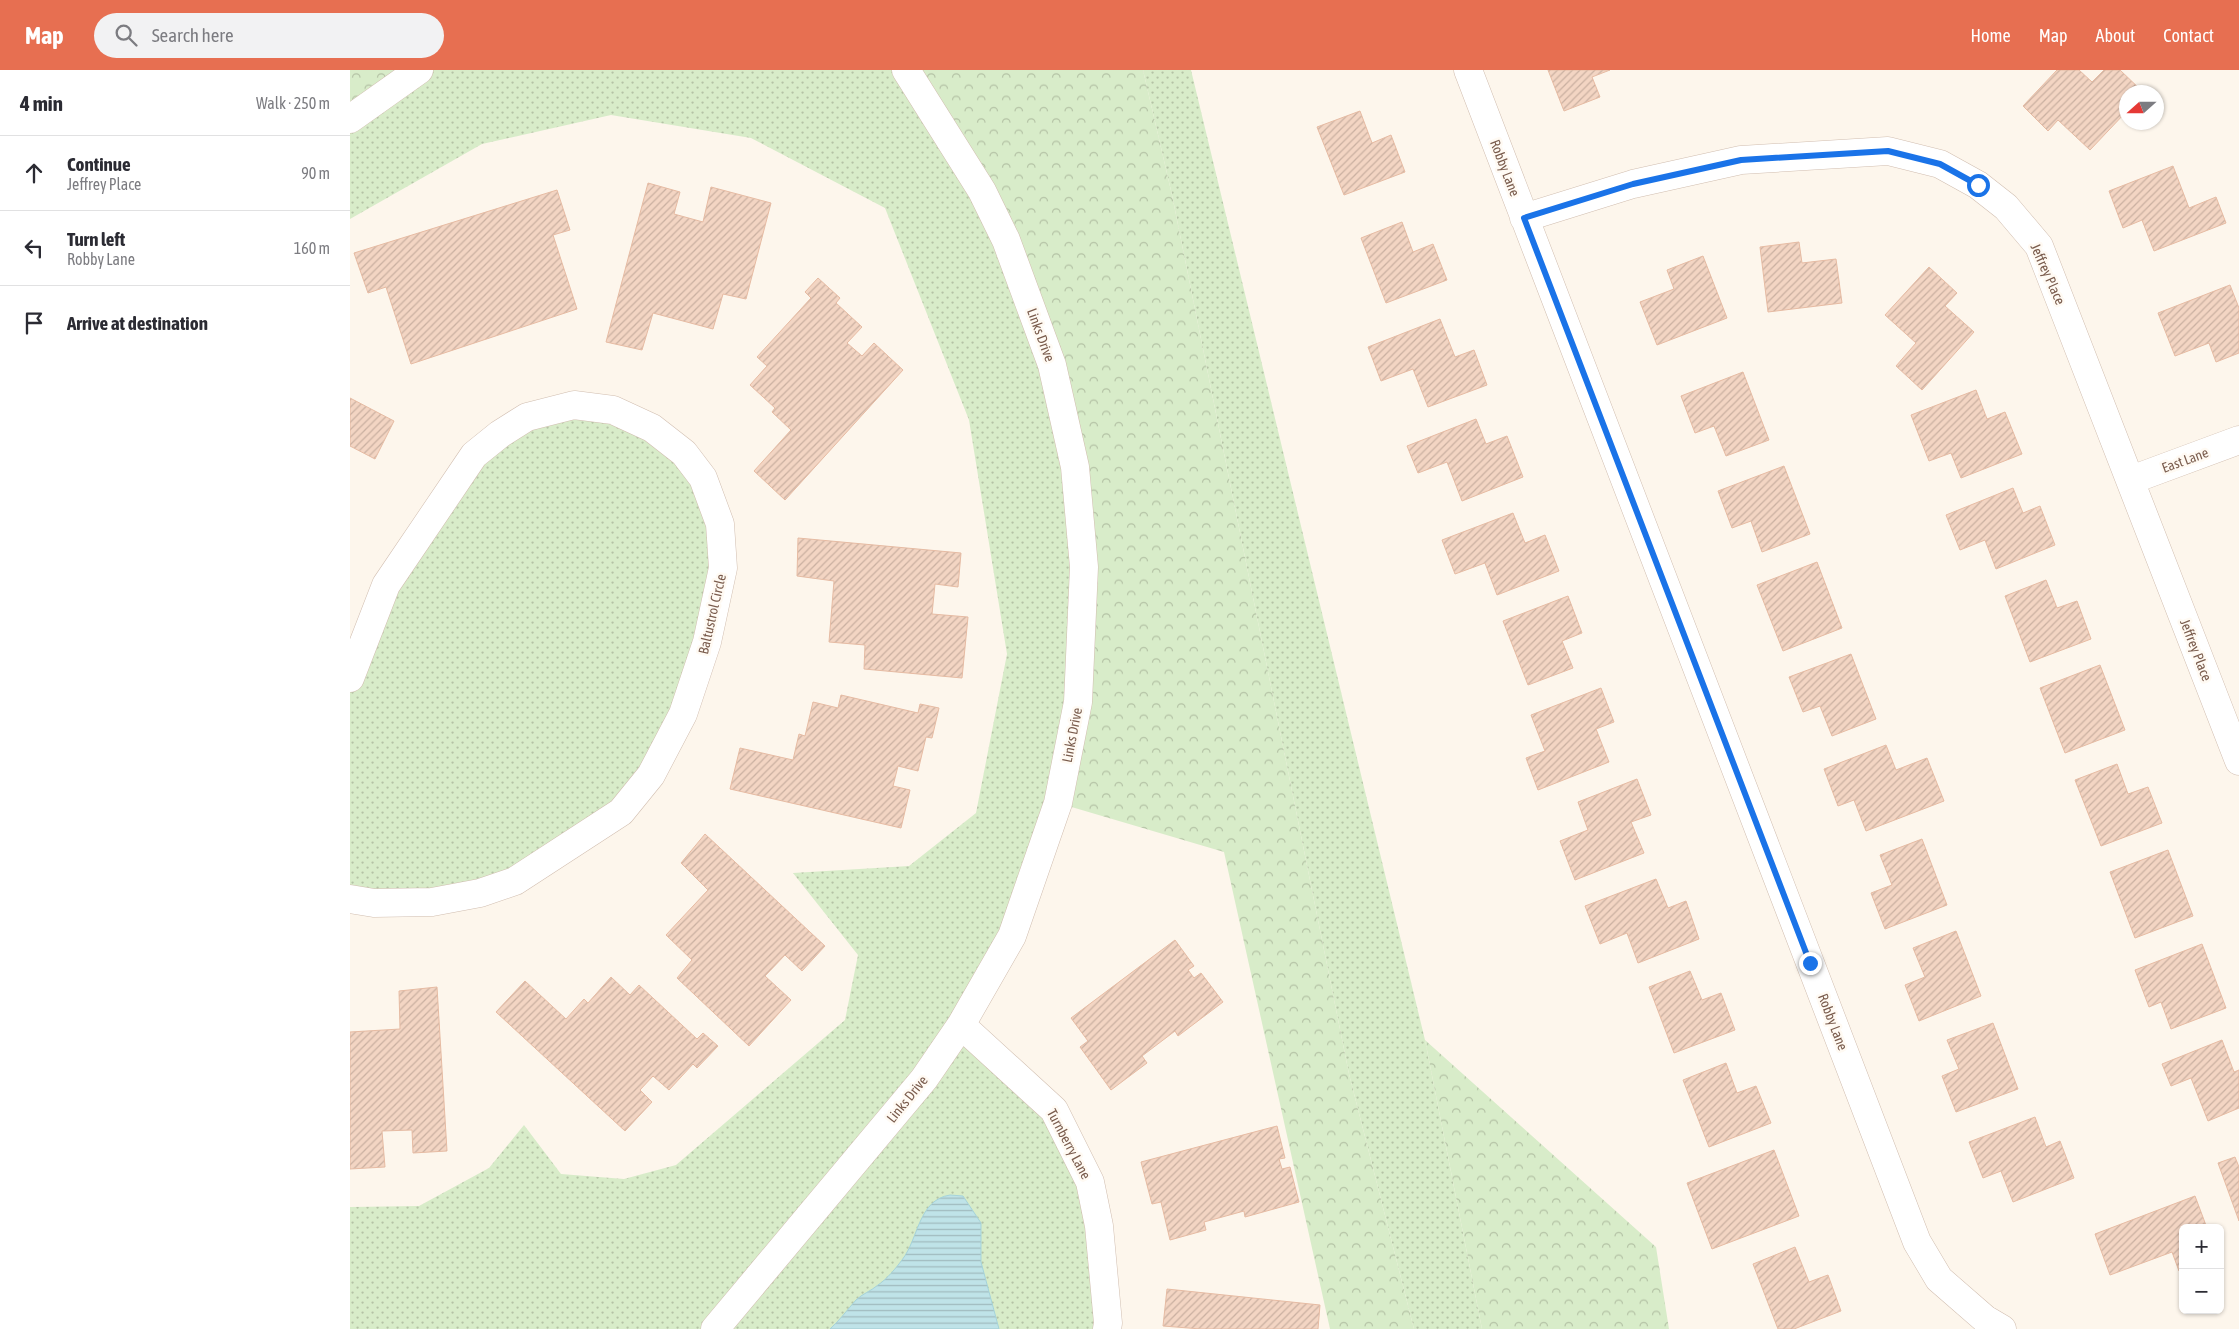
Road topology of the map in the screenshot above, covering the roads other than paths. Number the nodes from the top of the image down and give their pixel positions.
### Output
1 (419, 70) edge
2 (906, 70) edge
3 (1468, 70) edge
4 (350, 119) edge
5 (1524, 218) junction
6 (2239, 440) edge
7 (2131, 480) junction
8 (350, 678) edge
9 (2239, 761) edge
10 (350, 899) edge
11 (961, 1024) junction
12 (715, 1329) edge
13 (1107, 1329) edge
14 (2002, 1329) edge

1 - 4 street
2 - 11 street, Links Drive
3 - 5 street, Robby Lane
5 - 7 street, Jeffrey Place
5 - 14 street, Robby Lane
6 - 7 street, East Lane
7 - 9 street, Jeffrey Place
8 - 10 street, Baltustrol Circle
11 - 12 street, Links Drive
11 - 13 street, Turnberry Lane

